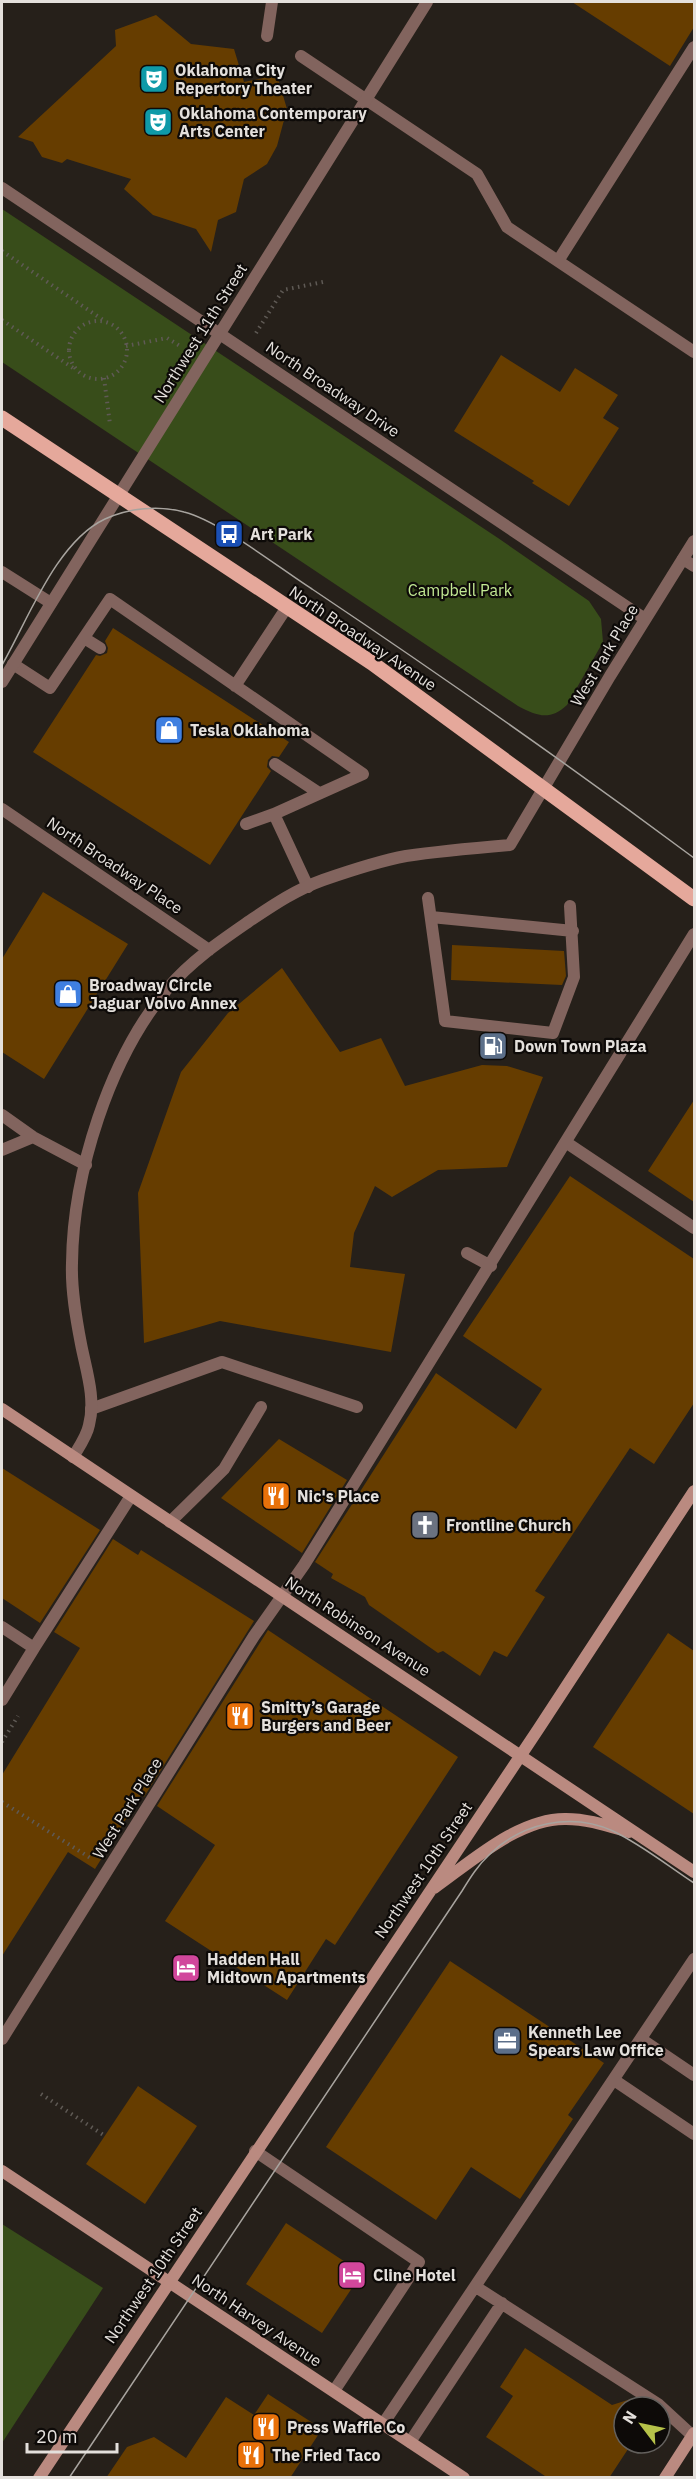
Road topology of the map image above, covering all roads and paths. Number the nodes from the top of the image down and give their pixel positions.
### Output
1 (272, 2) edge
2 (427, 2) edge
3 (267, 36) dead end
4 (694, 47) edge
5 (302, 56) dead end
6 (366, 98) junction
7 (2, 188) edge
8 (2, 251) edge
9 (558, 261) junction
10 (323, 282) dead end
11 (2, 320) edge
12 (112, 325) junction
13 (220, 334) junction
14 (254, 336) dead end
15 (126, 346) junction
16 (180, 346) dead end
17 (694, 352) edge
18 (80, 373) junction
19 (104, 378) junction
20 (2, 418) edge
21 (110, 424) dead end
22 (119, 496) junction
23 (694, 541) edge
24 (683, 559) junction
25 (694, 566) edge
26 (2, 572) edge
27 (51, 603) junction
28 (287, 607) junction
29 (645, 619) junction
30 (84, 638) junction
31 (100, 648) dead end
32 (13, 664) junction
33 (2, 682) edge
34 (235, 686) junction
35 (275, 764) dead end
36 (544, 789) junction
37 (319, 794) junction
38 (2, 809) edge
39 (274, 814) junction
40 (246, 824) dead end
41 (308, 887) junction
42 (428, 898) dead end
43 (694, 899) edge
44 (570, 906) dead end
45 (431, 917) junction
46 (573, 931) junction
47 (694, 934) edge
48 (209, 950) junction
49 (2, 1115) edge
50 (33, 1137) junction
51 (567, 1143) junction
52 (2, 1150) edge
53 (86, 1165) junction
54 (694, 1228) edge
55 (467, 1253) dead end
56 (491, 1266) junction
57 (261, 1407) dead end
58 (357, 1407) dead end
59 (2, 1409) edge
60 (91, 1409) junction
61 (73, 1457) junction
62 (694, 1491) edge
63 (131, 1496) junction
64 (170, 1522) junction
65 (282, 1596) junction
66 (2, 1627) edge
67 (34, 1648) junction
68 (2, 1700) edge
69 (521, 1755) junction
70 (2, 1802) edge
71 (639, 1835) junction
72 (109, 1869) junction
73 (694, 1872) edge
74 (428, 1892) junction
75 (693, 1966) edge
76 (2, 2039) edge
77 (641, 2039) junction
78 (694, 2075) edge
79 (614, 2080) junction
80 (41, 2094) dead end
81 (694, 2134) edge
82 (105, 2136) dead end
83 (255, 2151) junction
84 (2, 2171) edge
85 (169, 2282) junction
86 (476, 2286) junction
87 (502, 2303) junction
88 (334, 2391) junction
89 (384, 2424) junction
90 (694, 2435) edge
91 (410, 2442) junction
92 (39, 2478) edge
93 (464, 2478) edge
94 (665, 2478) edge

1 - 3 street
2 - 6 street, Northwest 11th Street
4 - 9 street
5 - 6 street
6 - 9 street
6 - 13 street, Northwest 11th Street
7 - 13 street, North Broadway Drive
8 - 12 path
9 - 17 street
10 - 14 path
11 - 18 path
12 - 15 path
12 - 18 path
13 - 22 street, Northwest 11th Street
13 - 29 street, North Broadway Drive
15 - 16 path
15 - 19 path
18 - 19 path
19 - 21 path
20 - 22 main road, North Broadway Avenue
22 - 27 street, Northwest 11th Street
22 - 28 main road, North Broadway Avenue
23 - 24 street, West Park Place
24 - 25 street
24 - 29 street, West Park Place
26 - 27 street
27 - 32 street, Northwest 11th Street
28 - 34 street
28 - 36 main road, North Broadway Avenue
29 - 36 street, West Park Place
30 - 31 street
30 - 32 street
30 - 34 street
32 - 33 street, Northwest 11th Street
34 - 37 street
35 - 37 street
36 - 41 street, West Park Place
36 - 43 main road, North Broadway Avenue
37 - 39 street
38 - 48 street, North Broadway Place
39 - 40 street
39 - 41 street
41 - 48 street
42 - 45 street
44 - 46 street
45 - 46 street
45 - 46 street
47 - 51 street, West Park Place
48 - 53 street
49 - 50 street
50 - 52 street
50 - 53 street
51 - 54 street
51 - 56 street, West Park Place
53 - 60 street
55 - 56 street
56 - 65 street, West Park Place
57 - 64 street
58 - 60 street
59 - 61 street, North Robinson Avenue
60 - 61 street
61 - 63 street, North Robinson Avenue
62 - 69 street, Northwest 10th Street
63 - 64 street, North Robinson Avenue
63 - 67 street
64 - 65 street, North Robinson Avenue
65 - 69 street, North Robinson Avenue
65 - 72 street, West Park Place
66 - 67 street
67 - 68 street
69 - 71 street, North Robinson Avenue
69 - 74 street, Northwest 10th Street
70 - 72 path
71 - 73 street, North Robinson Avenue
71 - 74 street
72 - 76 street, West Park Place
74 - 83 street, Northwest 10th Street
75 - 77 street
77 - 78 street
77 - 79 street
79 - 81 street
79 - 86 street
80 - 82 path
83 - 85 street, Northwest 10th Street
83 - 88 street
84 - 85 street, North Harvey Avenue
85 - 88 street, North Harvey Avenue
85 - 92 street, Northwest 10th Street
86 - 87 street
86 - 89 street
87 - 90 street
87 - 91 street
88 - 89 street, North Harvey Avenue
89 - 91 street, North Harvey Avenue
90 - 94 street
91 - 93 street, North Harvey Avenue

